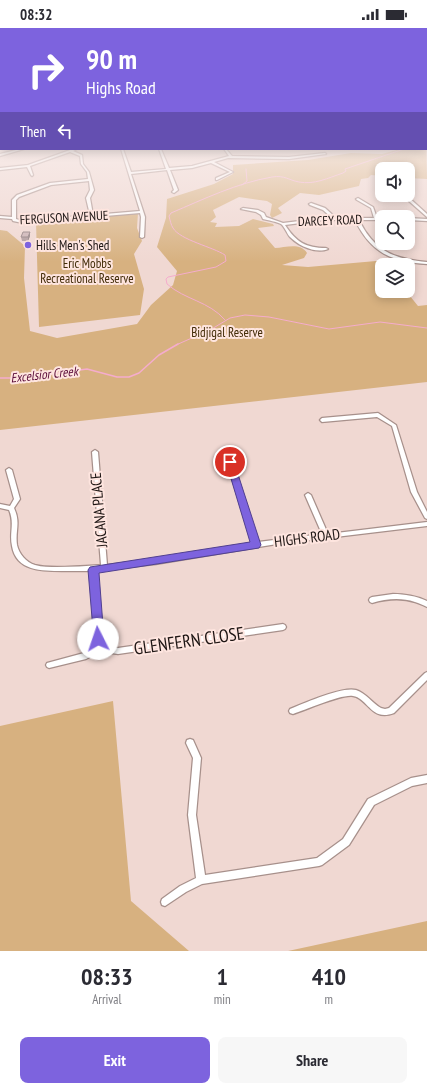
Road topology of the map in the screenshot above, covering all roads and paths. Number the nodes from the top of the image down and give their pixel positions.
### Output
1 (89, 175) edge
2 (131, 175) edge
3 (170, 175) edge
4 (225, 175) edge
5 (217, 179) dead end
6 (90, 180) junction
7 (174, 192) dead end
8 (358, 199) dead end
9 (412, 202) edge
10 (311, 204) dead end
11 (243, 210) dead end
12 (141, 212) junction
13 (91, 215) junction
14 (375, 216) edge
15 (427, 216) edge
16 (0, 217) edge
17 (14, 218) junction
18 (334, 218) junction
19 (356, 218) junction
20 (375, 219) edge
21 (415, 219) edge
22 (427, 220) edge
23 (283, 224) junction
24 (142, 237) dead end
25 (326, 249) dead end
26 (427, 263) edge
27 (322, 420) dead end
28 (94, 452) dead end
29 (230, 462) dead end
30 (9, 470) dead end
31 (308, 495) dead end
32 (0, 506) edge
33 (11, 508) junction
34 (427, 517) edge
35 (427, 524) edge
36 (326, 536) junction
37 (256, 545) junction
38 (104, 568) junction
39 (93, 570) junction
40 (372, 600) dead end
41 (427, 604) edge
42 (283, 628) dead end
43 (103, 646) junction
44 (49, 665) dead end
45 (427, 675) edge
46 (293, 711) dead end
47 (190, 743) dead end
48 (427, 779) edge
49 (201, 880) junction
50 (165, 902) dead end

1 - 6 street
2 - 12 street
3 - 7 street
4 - 5 street
6 - 13 street
6 - 17 street, FERGUSON AVENUE
8 - 14 street
9 - 15 street
10 - 18 street
11 - 23 street
12 - 13 street, FERGUSON AVENUE
12 - 24 street
13 - 17 street, FERGUSON AVENUE
16 - 17 street
18 - 19 street, DARCEY ROAD
18 - 23 street, DARCEY ROAD
19 - 20 street, DARCEY ROAD
19 - 26 street
21 - 22 street
23 - 25 street, DARCEY ROAD
27 - 34 street
28 - 38 street, JACANA PLACE
29 - 37 street
30 - 33 street
31 - 36 street
32 - 33 street
33 - 39 street, HIGHS ROAD
35 - 36 street, HIGHS ROAD
36 - 37 street, HIGHS ROAD
37 - 38 street, HIGHS ROAD
38 - 39 street, HIGHS ROAD
39 - 43 street
40 - 41 street
42 - 43 street, GLENFERN CLOSE
43 - 44 street
45 - 46 street
47 - 49 street
48 - 49 street
49 - 50 street

